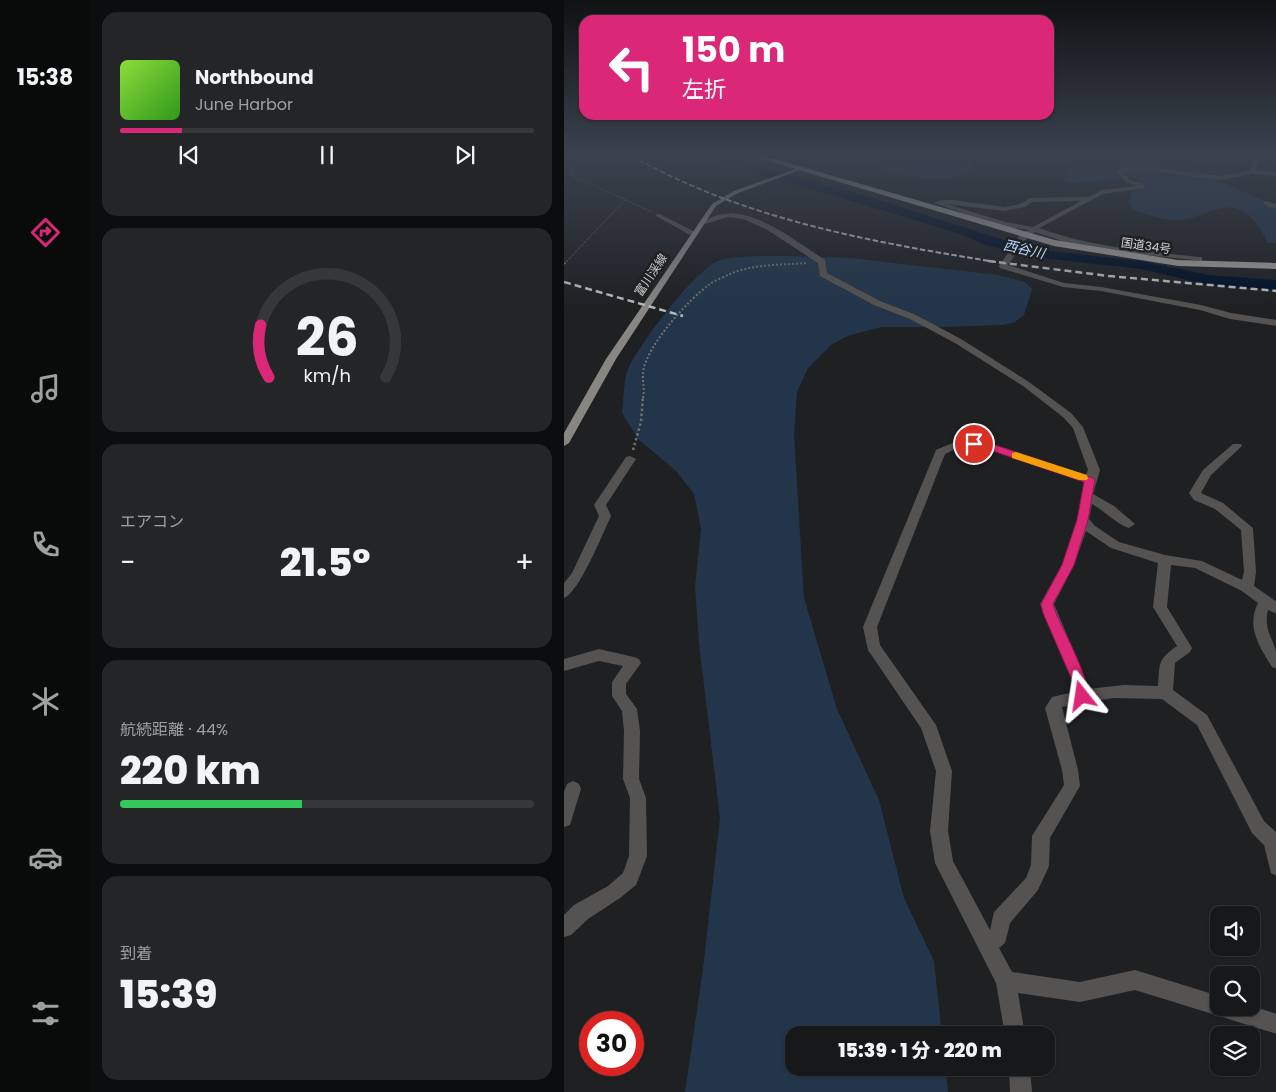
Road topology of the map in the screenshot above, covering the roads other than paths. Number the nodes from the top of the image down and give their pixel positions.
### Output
1 (713, 207) edge
2 (927, 207) edge
3 (950, 207) edge
4 (991, 207) edge
5 (1023, 207) edge
6 (1075, 207) edge
7 (658, 215) road end
8 (702, 223) junction
9 (1034, 229) junction
10 (695, 234) junction
11 (1024, 236) junction
12 (1199, 259) dead end
13 (1276, 266) edge
14 (1276, 323) edge
15 (564, 443) edge
16 (1237, 446) dead end
17 (630, 459) road end
18 (1090, 480) junction
19 (1087, 496) junction
20 (1083, 520) junction
21 (1129, 524) dead end
22 (1165, 560) junction
23 (1247, 588) junction
24 (564, 593) edge
25 (1271, 605) edge
26 (1276, 663) edge
27 (564, 664) edge
28 (1165, 693) junction
29 (1082, 696) junction
30 (573, 789) dead end
31 (564, 819) edge
32 (1276, 867) edge
33 (564, 928) edge
34 (988, 946) junction
35 (1006, 980) junction
36 (1210, 1003) edge
37 (1250, 1016) edge
38 (1276, 1024) edge
39 (1014, 1026) edge
40 (1020, 1076) edge
41 (1021, 1092) edge

1 - 8 main road, 富川渓線
2 - 11 highway, 国道34号
3 - 9 street
4 - 5 street
6 - 9 street
7 - 10 street
8 - 10 main road, 富川渓線
8 - 18 street
9 - 11 street
9 - 12 street
10 - 15 main road, 富川渓線
11 - 13 highway, 国道34号
11 - 14 street
16 - 23 street
17 - 24 street
18 - 19 street
18 - 34 street
19 - 20 street
19 - 21 street
20 - 22 street
20 - 29 street
22 - 23 street
22 - 28 street
23 - 25 street
25 - 26 street
27 - 33 street
28 - 29 street
28 - 32 street
29 - 34 street
30 - 31 street
34 - 35 street
35 - 36 street
35 - 39 street
37 - 38 street
40 - 41 street

